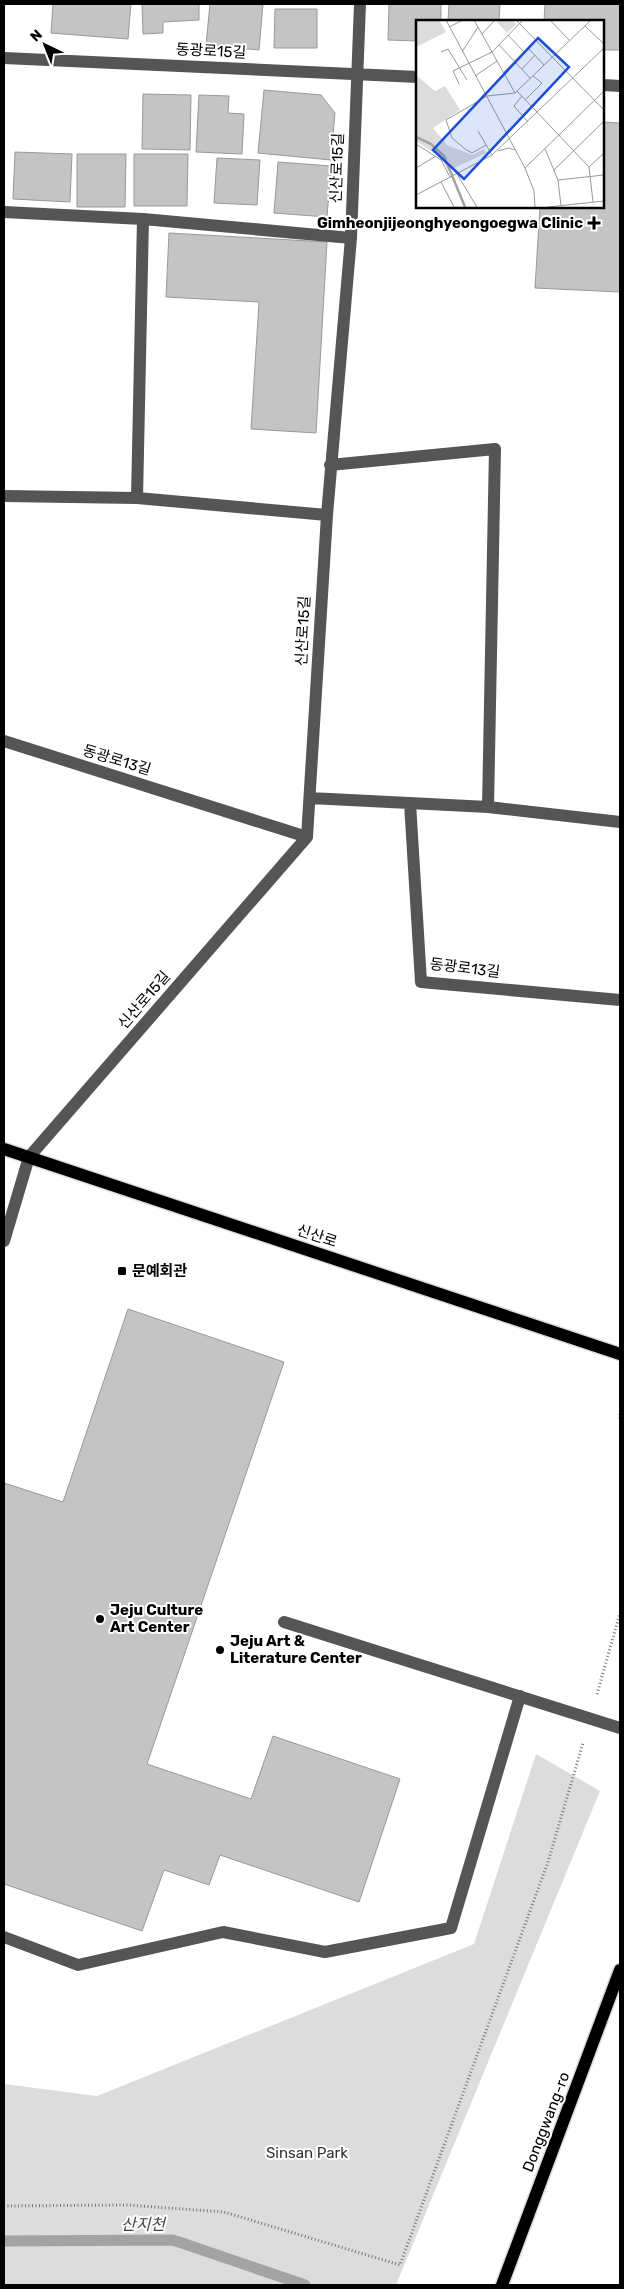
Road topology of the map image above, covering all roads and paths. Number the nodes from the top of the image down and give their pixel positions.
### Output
1 (360, 4) edge
2 (4, 58) edge
3 (356, 74) junction
4 (416, 77) edge
5 (604, 85) edge
6 (620, 86) edge
7 (4, 212) edge
8 (144, 219) junction
9 (351, 238) junction
10 (330, 465) junction
11 (4, 496) edge
12 (137, 498) junction
13 (327, 515) junction
14 (4, 742) edge
15 (310, 798) junction
16 (410, 803) junction
17 (488, 807) junction
18 (620, 822) edge
19 (307, 837) junction
20 (620, 1000) edge
21 (4, 1149) edge
22 (29, 1157) junction
23 (4, 1241) edge
24 (620, 1354) edge
25 (620, 1414) edge
26 (620, 1420) edge
27 (620, 1613) edge
28 (284, 1622) dead end
29 (520, 1696) junction
30 (590, 1718) junction
31 (620, 1728) edge
32 (4, 1938) edge
33 (620, 1970) edge
34 (4, 2206) edge
35 (502, 2285) edge

1 - 3 street, 신산로15길
2 - 3 street, 동광로15길
3 - 4 street, 동광로15길
3 - 9 street, 신산로15길
5 - 6 street
7 - 8 street
8 - 9 street
8 - 12 street
9 - 10 street, 신산로15길
10 - 13 street, 신산로15길
10 - 17 street
11 - 12 street
12 - 13 street
13 - 15 street, 신산로15길
14 - 19 street, 동광로13길
15 - 16 street
15 - 19 street, 신산로15길
16 - 17 street
16 - 20 street, 동광로13길
17 - 18 street
19 - 22 street, 신산로15길
21 - 22 main road, 신산로
22 - 23 street
22 - 24 main road, 신산로
25 - 26 path
27 - 30 path
28 - 29 street
29 - 30 street
29 - 32 street
30 - 31 street
30 - 34 path
33 - 35 main road, Donggwang-ro

